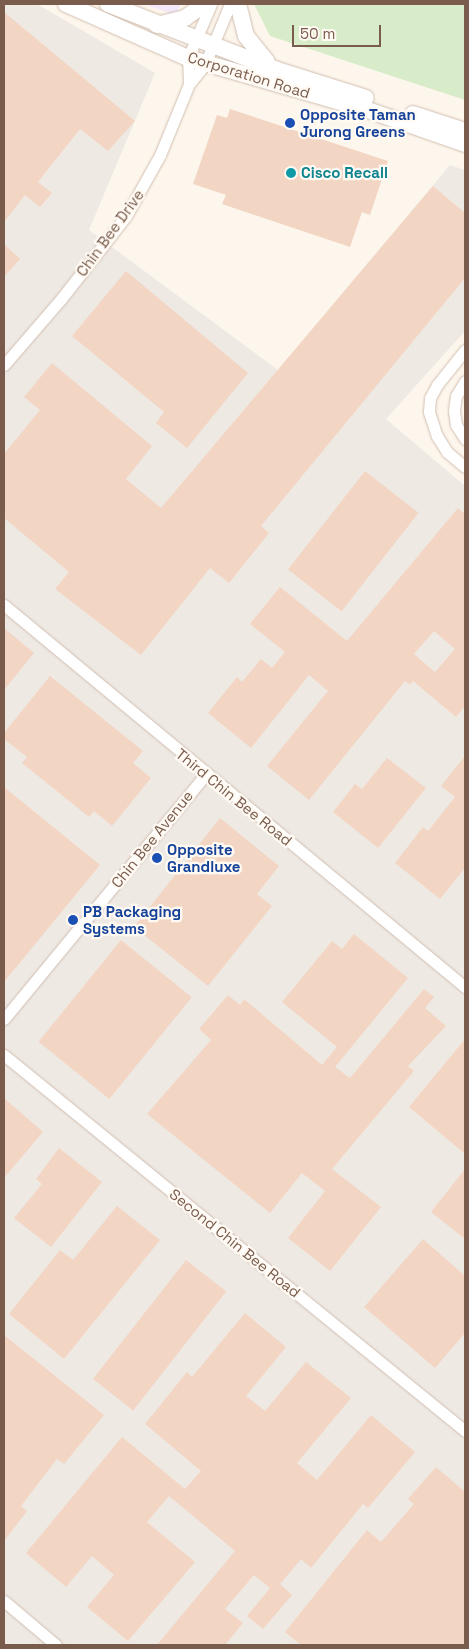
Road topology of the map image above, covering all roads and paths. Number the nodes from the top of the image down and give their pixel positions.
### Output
1 (66, 4) edge
2 (108, 4) edge
3 (205, 4) edge
4 (210, 4) edge
5 (230, 4) edge
6 (238, 4) edge
7 (157, 25) junction
8 (196, 39) junction
9 (213, 45) junction
10 (188, 58) junction
11 (205, 64) junction
12 (277, 70) junction
13 (189, 84) junction
14 (465, 131) edge
15 (465, 144) edge
16 (465, 350) edge
17 (4, 365) edge
18 (465, 381) edge
19 (465, 439) edge
20 (465, 467) edge
21 (4, 605) edge
22 (205, 775) junction
23 (465, 987) edge
24 (4, 1019) edge
25 (4, 1055) edge
26 (465, 1431) edge
27 (4, 1601) edge
28 (56, 1645) edge

1 - 10 main road, Corporation Road
2 - 7 main road, Corporation Road
3 - 7 main road
4 - 8 street
5 - 9 street, Chin Bee Drive
6 - 12 main road
7 - 8 main road, Corporation Road
8 - 9 main road, Corporation Road
8 - 10 street
9 - 11 street, Chin Bee Drive
9 - 12 main road, Corporation Road
10 - 11 main road, Corporation Road
10 - 13 street, Chin Bee Drive
11 - 13 street, Chin Bee Drive
11 - 15 main road, Corporation Road
12 - 14 main road, Corporation Road
13 - 17 street, Chin Bee Drive
16 - 20 street
18 - 19 street
21 - 22 street, Third Chin Bee Road
22 - 23 street, Third Chin Bee Road
22 - 24 street, Chin Bee Avenue
25 - 26 street, Second Chin Bee Road
27 - 28 street

